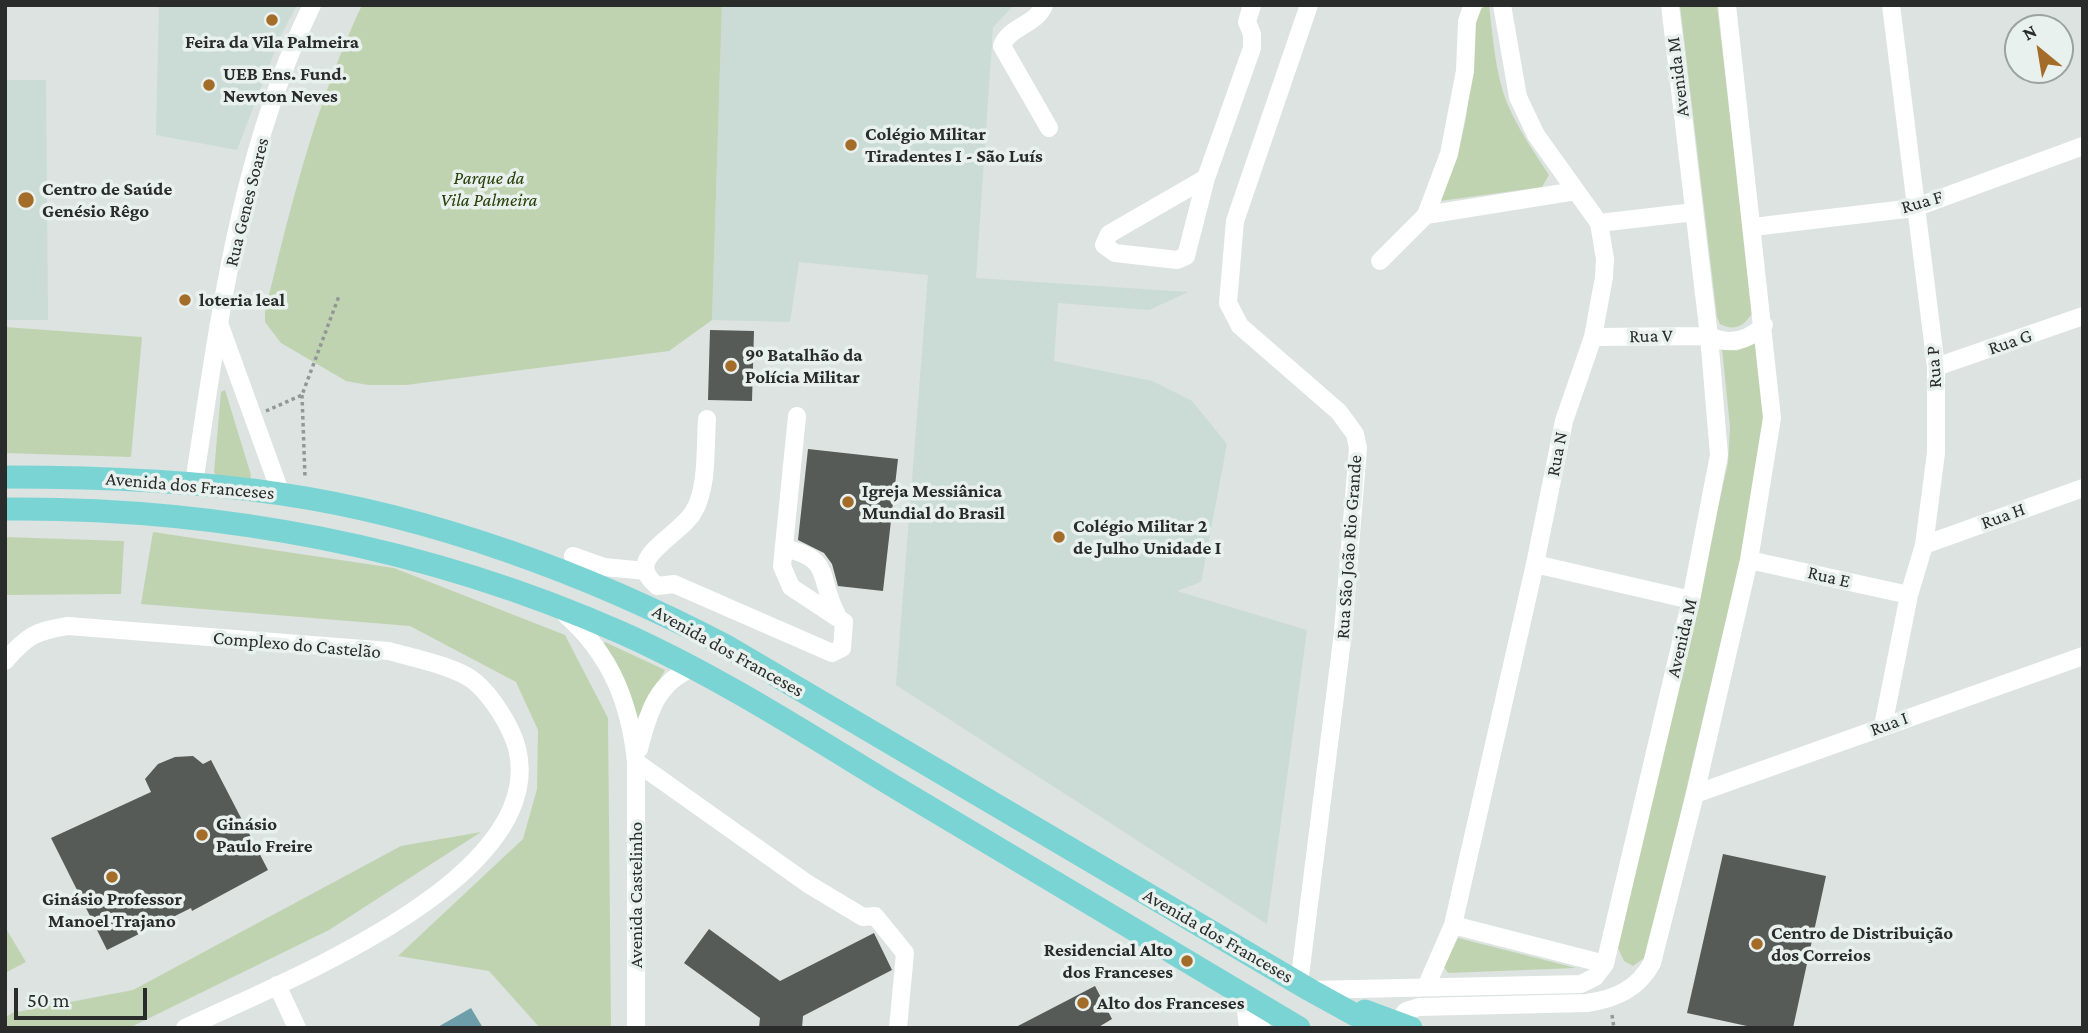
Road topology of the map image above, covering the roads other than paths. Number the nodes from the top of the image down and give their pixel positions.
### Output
1 (312, 5) edge
2 (1044, 5) edge
3 (1252, 5) edge
4 (1308, 5) edge
5 (1473, 5) edge
6 (1502, 5) edge
7 (1670, 5) edge
8 (1727, 5) edge
9 (1891, 5) edge
10 (1049, 128) dead end
11 (2083, 146) edge
12 (1206, 178) junction
13 (1576, 191) junction
14 (1914, 208) junction
15 (1694, 212) junction
16 (1426, 215) junction
17 (1599, 223) junction
18 (1753, 227) junction
19 (1380, 261) dead end
20 (2083, 316) edge
21 (219, 323) junction
22 (1764, 326) junction
23 (1709, 336) junction
24 (1592, 337) junction
25 (1936, 367) junction
26 (797, 415) dead end
27 (707, 419) dead end
28 (5, 477) edge
29 (194, 483) junction
30 (2083, 488) edge
31 (281, 494) junction
32 (5, 509) edge
33 (1924, 545) junction
34 (784, 548) junction
35 (573, 556) dead end
36 (1749, 560) junction
37 (1535, 564) junction
38 (646, 571) junction
39 (657, 586) junction
40 (1909, 595) junction
41 (1691, 600) junction
42 (647, 607) junction
43 (558, 608) junction
44 (838, 615) junction
45 (2083, 656) edge
46 (5, 662) edge
47 (695, 667) junction
48 (1883, 726) junction
49 (636, 762) junction
50 (1695, 794) junction
51 (1452, 925) junction
52 (1605, 964) junction
53 (277, 985) junction
54 (1305, 987) junction
55 (1426, 987) junction
56 (1619, 995) junction
57 (1251, 999) junction
58 (1388, 1026) edge
59 (185, 1028) edge
60 (297, 1028) edge
61 (636, 1028) edge
62 (898, 1028) edge
63 (1248, 1028) edge
64 (1261, 1028) edge
65 (1299, 1028) edge

1 - 21 street, Rua Genes Soares
2 - 10 street
3 - 12 street
4 - 54 street, Rua São João Rio Grande
5 - 16 street
6 - 13 street, Rua N
7 - 15 street, Avenida M
8 - 18 street
9 - 14 street, Rua P
11 - 14 street, Rua F
12 - 12 street
13 - 16 street
13 - 17 street, Rua N
14 - 18 street, Rua F
14 - 25 street, Rua P
15 - 17 street
15 - 23 street, Avenida M
16 - 19 street
17 - 24 street, Rua N
18 - 22 street
20 - 25 street, Rua G
21 - 29 street, Rua Genes Soares
21 - 31 street
22 - 23 street, Rua V
22 - 36 street
23 - 24 street, Rua V
23 - 41 street, Avenida M
24 - 37 street, Rua N
25 - 33 street, Rua P
26 - 34 street
27 - 38 street
28 - 29 main road, Avenida dos Franceses
29 - 31 main road, Avenida dos Franceses
30 - 33 street, Rua H
31 - 42 main road, Avenida dos Franceses
32 - 43 main road, Avenida dos Franceses
33 - 40 street, Rua P
34 - 44 street
34 - 44 street
35 - 38 street
36 - 40 street, Rua E
36 - 50 street
37 - 41 street
37 - 51 street, Rua N
38 - 39 street
39 - 42 street
39 - 44 street
40 - 48 street, Rua P
41 - 52 street, Avenida M
42 - 54 main road, Avenida dos Franceses
43 - 47 main road, Avenida dos Franceses
43 - 49 street, Avenida Castelinho
45 - 48 street, Rua I
46 - 53 street, Complexo do Castelão
47 - 49 street, Avenida Castelinho
47 - 57 main road, Avenida dos Franceses
48 - 50 street, Rua I
49 - 61 street, Avenida Castelinho
49 - 62 street
50 - 56 street
51 - 52 street
51 - 55 street, Rua N
52 - 55 street
52 - 56 street
53 - 59 street, Complexo do Castelão
53 - 60 street
54 - 55 street
54 - 58 main road, Avenida dos Franceses
56 - 58 street
57 - 63 street
57 - 64 street
57 - 65 main road, Avenida dos Franceses

